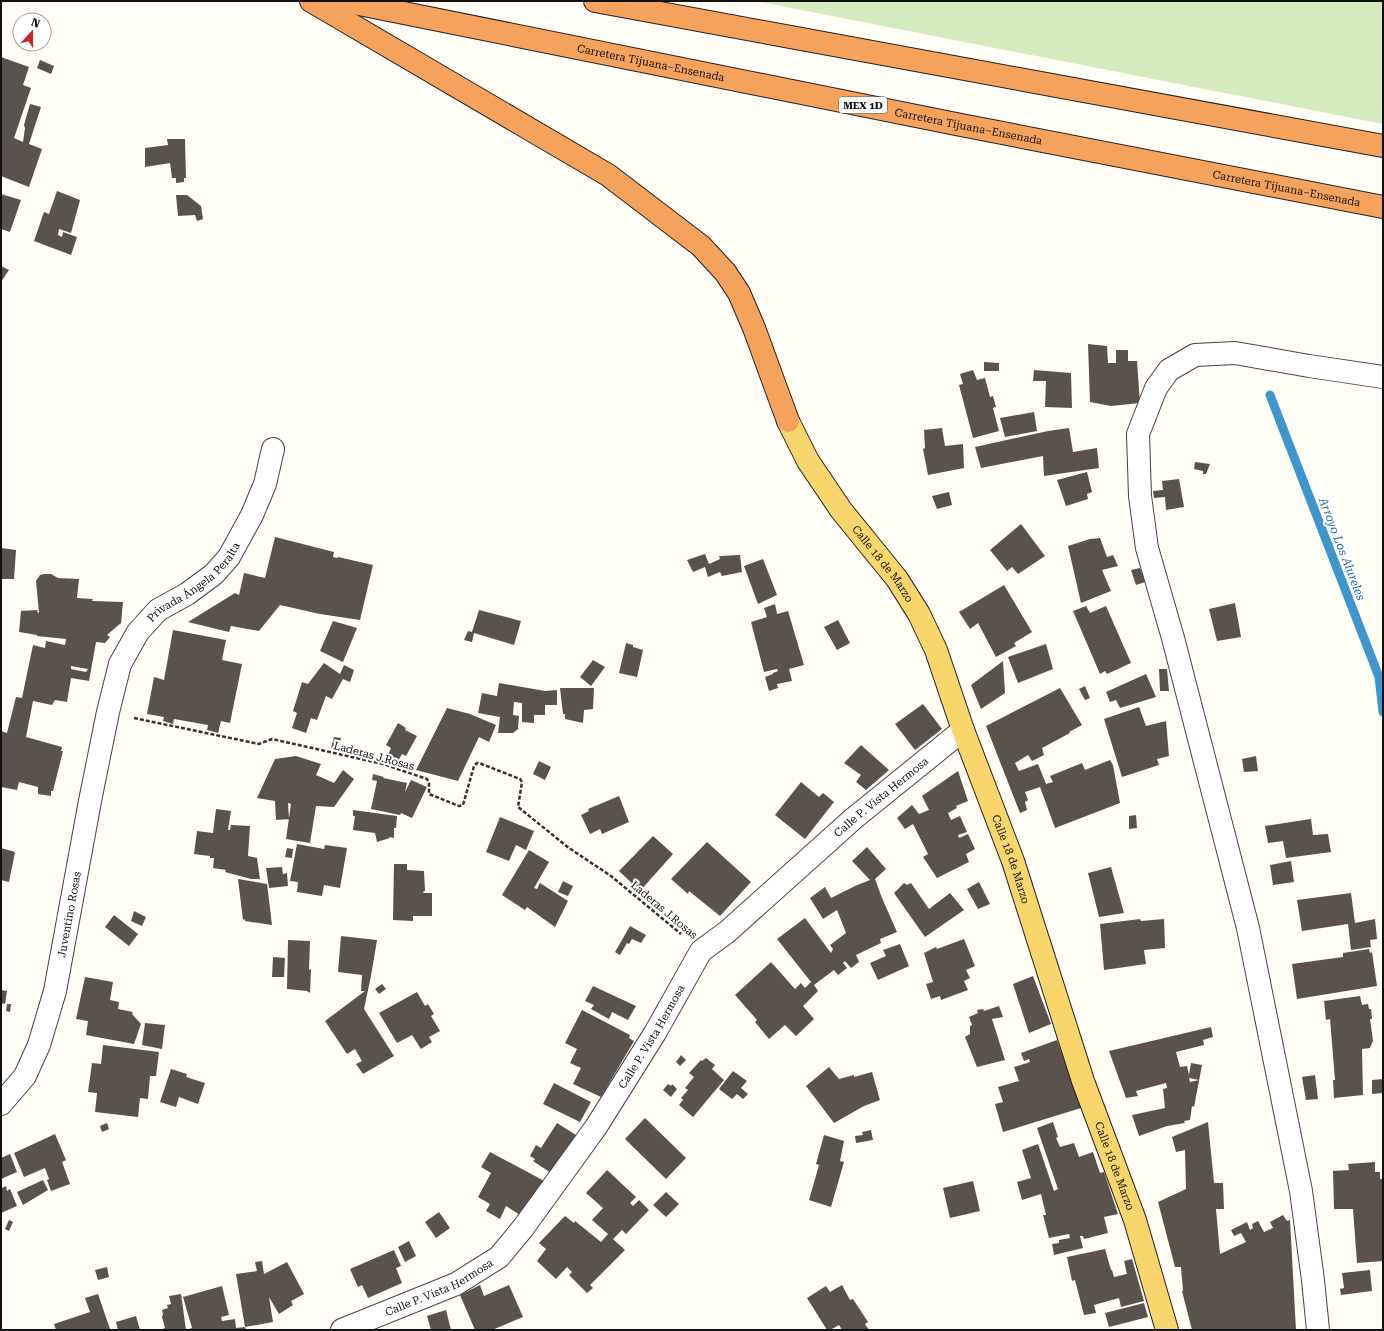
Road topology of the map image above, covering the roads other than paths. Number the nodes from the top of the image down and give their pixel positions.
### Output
1 (311, 1) edge
2 (344, 1) edge
3 (595, 1) edge
4 (1383, 146) edge
5 (1383, 207) edge
6 (1383, 377) edge
7 (788, 421) joint
8 (273, 448) dead end
9 (108, 712) joint
10 (963, 730) junction
11 (1, 1104) edge
12 (342, 1330) edge
13 (1167, 1330) edge
14 (1318, 1330) edge

1 - 7 highway
2 - 5 highway, Carretera Tijuana–Ensenada / MEX 1D
3 - 4 highway
6 - 14 street
7 - 10 main road, Calle 18 de Marzo
8 - 9 street, Privada Ángela Peralta
9 - 11 street, Juventino Rosas
10 - 12 street, Calle P. Vista Hermosa
10 - 13 main road, Calle 18 de Marzo

